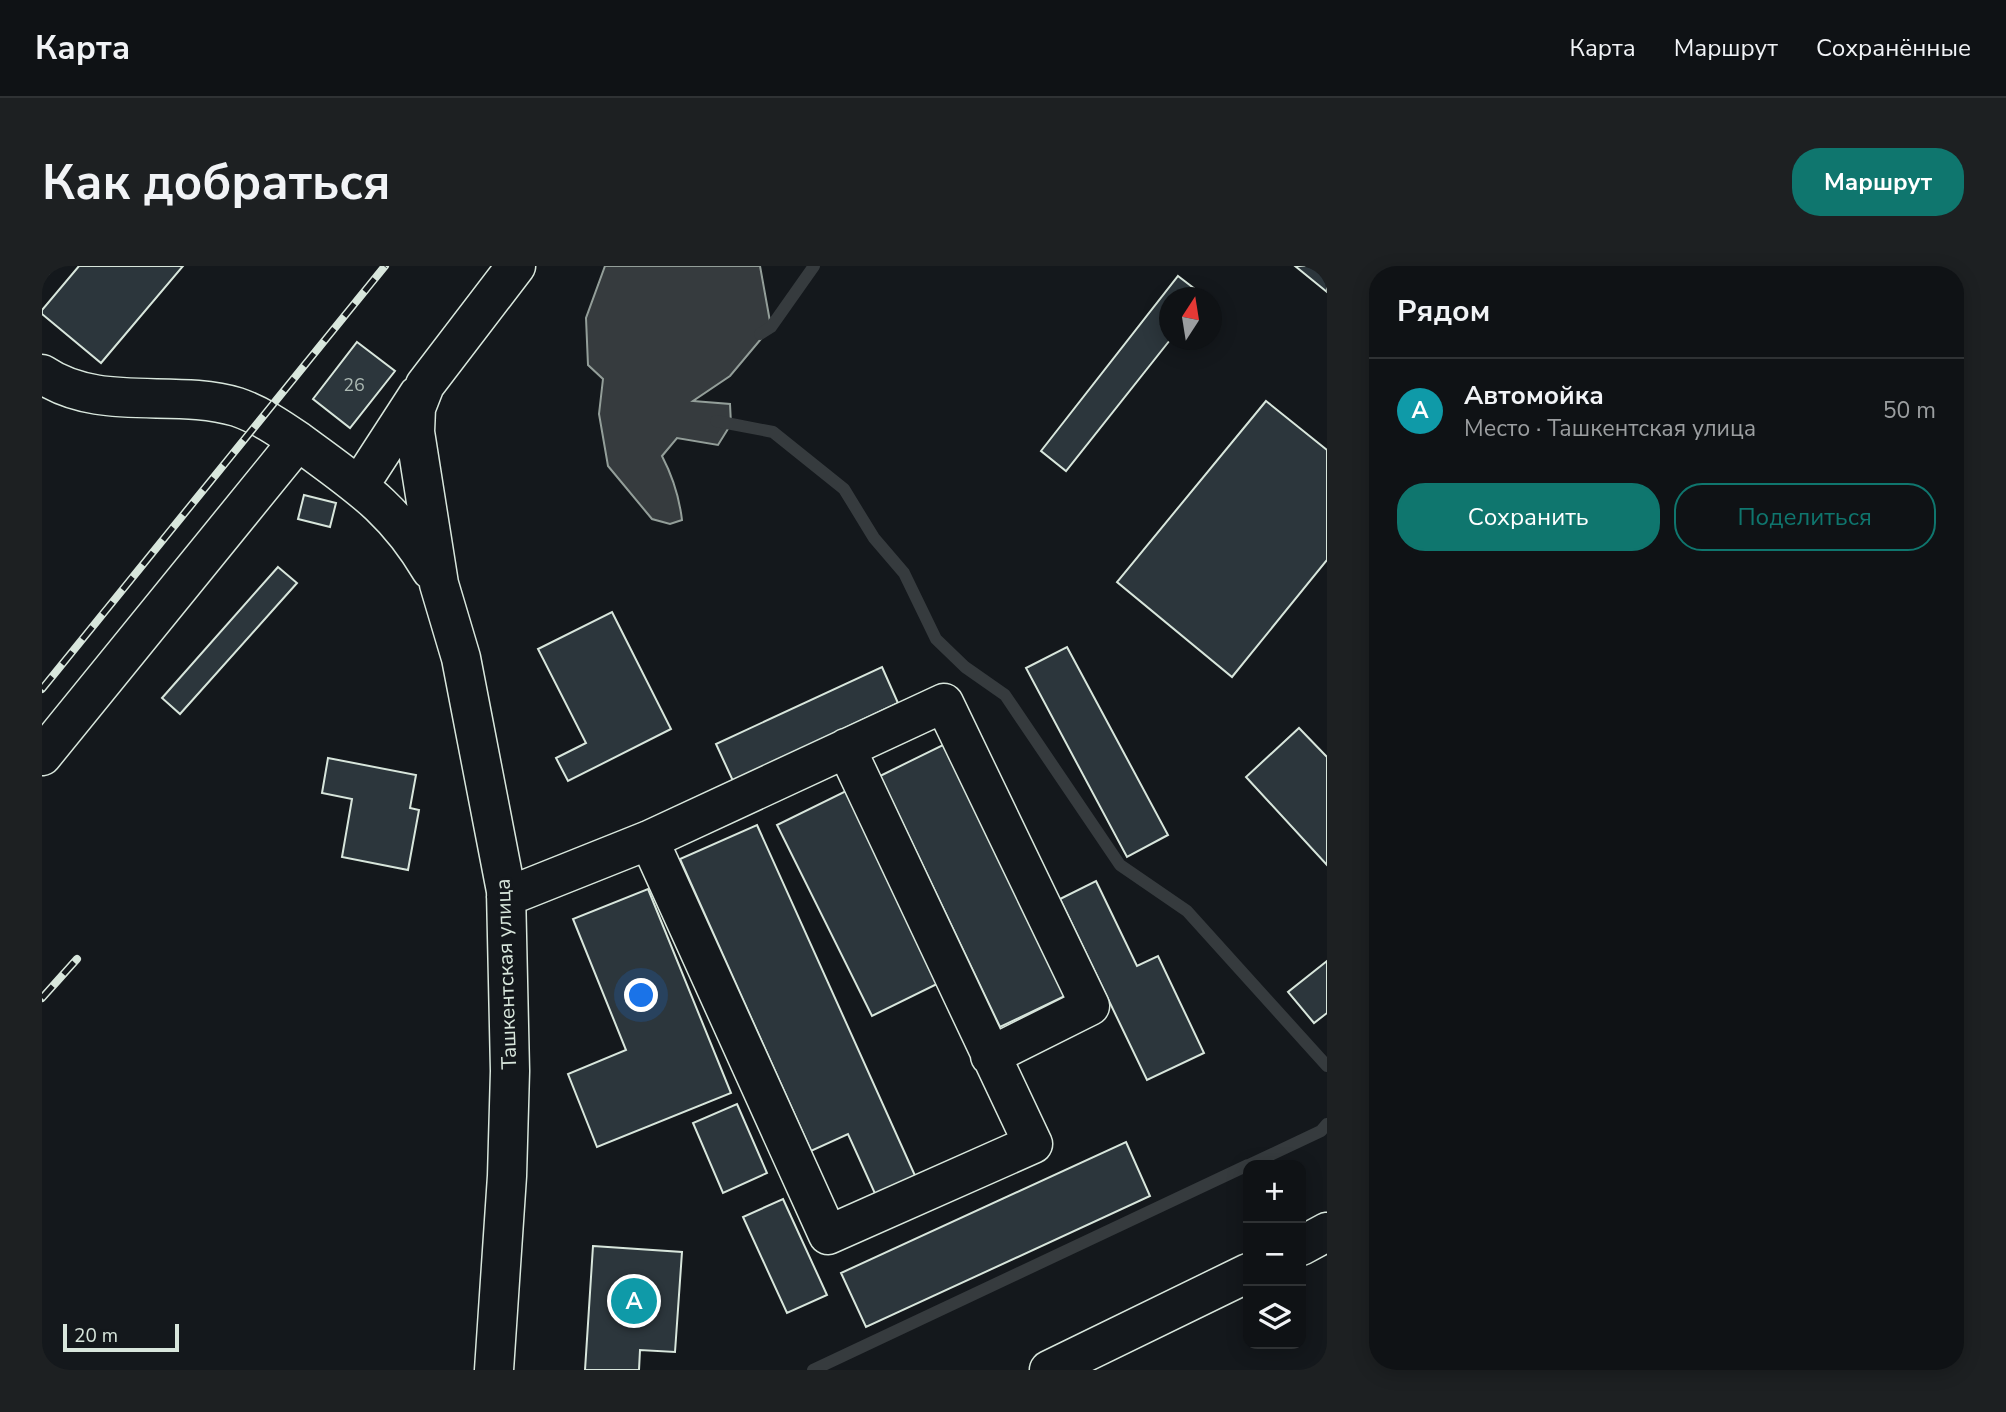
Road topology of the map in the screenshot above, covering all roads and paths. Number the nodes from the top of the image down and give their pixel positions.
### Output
1 (516, 266) edge
2 (42, 374) edge
3 (425, 385) junction
4 (298, 441) junction
5 (359, 486) junction
6 (439, 584) junction
7 (846, 748) junction
8 (42, 756) edge
9 (649, 840) junction
10 (506, 897) junction
11 (990, 1056) junction
12 (1327, 1232) edge
13 (1306, 1243) edge
14 (1243, 1275) edge
15 (494, 1370) edge
16 (1049, 1370) edge

1 - 3 street
2 - 4 street
3 - 5 street
3 - 6 street
4 - 5 street
4 - 8 street
5 - 6 street
6 - 10 street, Ташкентская улица
7 - 9 street
7 - 11 street
7 - 11 street
9 - 10 street
9 - 11 street
10 - 15 street, Ташкентская улица
12 - 13 street
14 - 16 street

